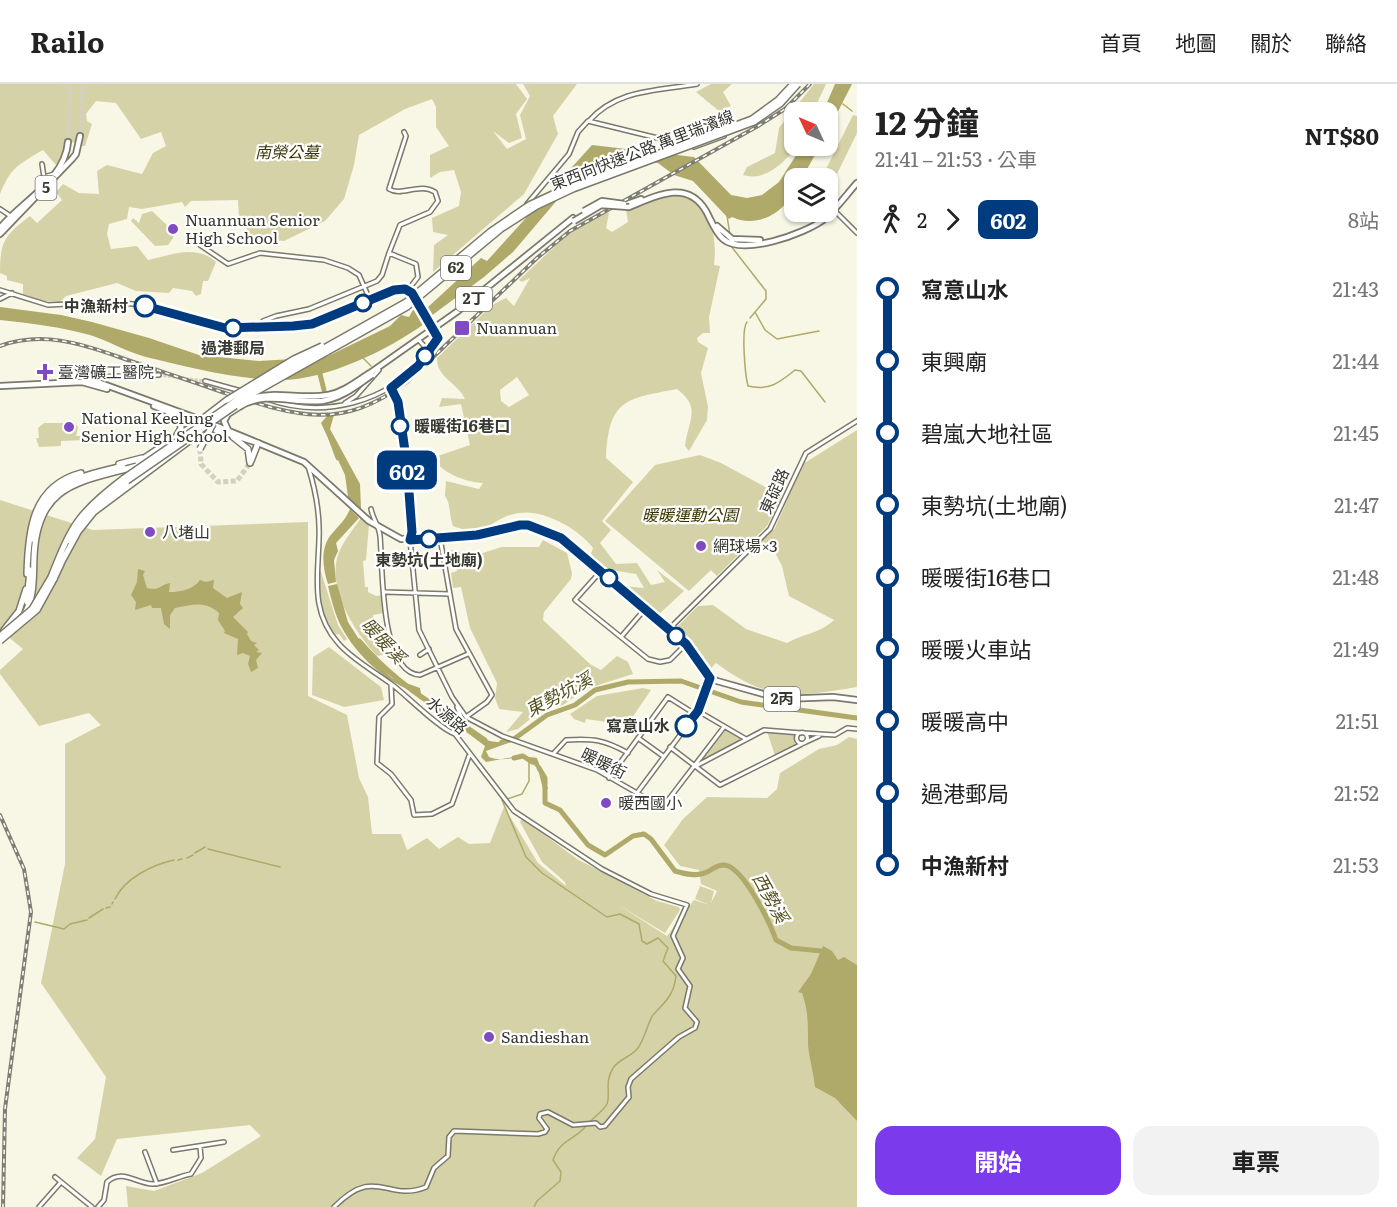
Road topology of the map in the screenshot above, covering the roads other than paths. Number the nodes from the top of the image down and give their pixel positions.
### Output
1 (697, 84) edge
2 (796, 84) edge
3 (588, 121) junction
4 (404, 132) dead end
5 (80, 136) tunnel mouth
6 (68, 142) tunnel mouth
7 (67, 149) junction
8 (76, 154) junction
9 (66, 155) junction
10 (72, 159) junction
11 (42, 164) dead end
12 (54, 174) junction
13 (857, 183) edge
14 (838, 204) edge
15 (0, 209) edge
16 (838, 214) edge
17 (12, 216) junction
18 (820, 222) edge
19 (0, 228) edge
20 (857, 232) edge
21 (0, 234) edge
22 (200, 245) dead end
23 (389, 253) junction
24 (364, 286) junction
25 (0, 290) edge
26 (408, 290) junction
27 (12, 293) junction
28 (0, 299) edge
29 (416, 299) junction
30 (370, 300) junction
31 (259, 328) junction
32 (433, 328) junction
33 (419, 340) junction
34 (336, 342) junction
35 (423, 358) junction
36 (379, 370) junction
37 (371, 374) junction
38 (159, 375) tunnel mouth
39 (205, 381) tunnel mouth
40 (82, 382) junction
41 (0, 386) edge
42 (391, 388) junction
43 (239, 404) junction
44 (343, 404) junction
45 (167, 411) junction
46 (231, 412) junction
47 (857, 421) edge
48 (199, 422) junction
49 (210, 426) junction
50 (232, 434) junction
51 (172, 441) junction
52 (258, 443) junction
53 (200, 449) dead end
54 (152, 455) junction
55 (307, 465) junction
56 (125, 480) junction
57 (371, 509) dead end
58 (378, 527) junction
59 (440, 538) junction
60 (410, 540) junction
61 (59, 567) junction
62 (601, 571) junction
63 (53, 578) junction
64 (385, 592) junction
65 (415, 594) junction
66 (449, 594) junction
67 (645, 609) junction
68 (669, 629) junction
69 (621, 637) junction
70 (2, 638) edge
71 (686, 644) junction
72 (429, 650) junction
73 (468, 654) junction
74 (420, 655) dead end
75 (439, 667) junction
76 (709, 680) junction
77 (391, 684) junction
78 (857, 700) edge
79 (696, 713) junction
80 (465, 719) junction
81 (724, 728) junction
82 (857, 729) edge
83 (802, 733) junction
84 (455, 734) junction
85 (821, 735) junction
86 (638, 738) junction
87 (746, 739) junction
88 (804, 743) junction
89 (670, 747) junction
90 (554, 753) junction
91 (628, 753) junction
92 (469, 756) junction
93 (663, 756) junction
94 (465, 762) junction
95 (478, 764) junction
96 (694, 767) junction
97 (609, 778) junction
98 (637, 793) junction
99 (224, 1142) dead end
100 (200, 1147) junction
101 (173, 1150) dead end
102 (145, 1152) dead end
103 (54, 1177) dead end
104 (60, 1182) junction
105 (158, 1184) junction
106 (39, 1207) edge
107 (92, 1207) edge
108 (98, 1207) edge
109 (334, 1207) edge

1 - 3 street
2 - 3 street
2 - 34 highway, 東西向快速公路 萬里瑞濱線 / 62, bridge
2 - 43 highway, 東西向快速公路 萬里瑞濱線 / 62, bridge
3 - 29 street
4 - 23 street
5 - 8 main road, 5
6 - 7 main road, 5
7 - 8 main road
7 - 9 main road, 5
8 - 10 main road, 5
9 - 10 main road
9 - 12 main road, 5
10 - 17 main road, 5
11 - 12 street
12 - 17 main road, 5
13 - 14 main road, 2丁
15 - 17 street
16 - 20 street
17 - 19 main road, 5
17 - 21 main road, 5
18 - 32 main road, 2丁, bridge
22 - 24 street
23 - 24 street
23 - 26 street
24 - 30 street
24 - 31 street
25 - 27 street
26 - 29 street
26 - 30 street
27 - 28 street
27 - 31 street
29 - 32 street
30 - 31 street
32 - 33 main road, 2丁
32 - 35 street
33 - 35 street
33 - 36 main road, 2丁
33 - 37 main road, 2丁
34 - 48 highway, bridge
34 - 56 highway, 東西向快速公路 萬里瑞濱線 / 62, bridge
35 - 42 street
36 - 37 main road, 2丁
36 - 44 street
37 - 43 main road, 2丁, bridge
38 - 40 street
39 - 44 street
40 - 41 main road
40 - 45 main road
40 - 48 main road
42 - 44 street
42 - 60 street
43 - 46 main road, 2丁
43 - 48 main road, 2丁
43 - 53 highway, bridge
43 - 56 highway, 東西向快速公路 萬里瑞濱線 / 62, bridge
45 - 48 main road
45 - 51 highway
46 - 49 main road, 2丁
46 - 50 main road
47 - 68 street, 東碇路
48 - 49 main road
48 - 51 highway
49 - 50 main road
49 - 61 highway
49 - 70 highway
50 - 52 main road
50 - 52 highway
51 - 54 highway
52 - 55 main road
54 - 70 highway
54 - 70 highway, bridge
55 - 58 main road
55 - 77 street, 水源路
56 - 61 highway, 東西向快速公路 萬里瑞濱線 / 62
56 - 63 highway, 東西向快速公路 萬里瑞濱線 / 62
57 - 58 street
58 - 60 main road
58 - 64 street
59 - 60 main road
59 - 62 main road
59 - 66 street
60 - 65 street
61 - 63 highway, 東西向快速公路 萬里瑞濱線 / 62
62 - 67 main road
62 - 69 street
63 - 70 highway, 東西向快速公路 萬里瑞濱線 / 62, bridge
64 - 65 street
64 - 75 street
65 - 66 street
65 - 72 street
66 - 73 street
67 - 68 main road
67 - 69 street
68 - 71 main road
69 - 71 street
71 - 76 main road
72 - 74 street
72 - 75 street
73 - 75 street
73 - 80 street
75 - 80 street
76 - 78 main road, 2丙
76 - 79 street, 暖暖街
77 - 84 street, 水源路
77 - 94 street
79 - 81 street
79 - 86 street
79 - 89 street, 暖暖街
80 - 84 street
80 - 90 street, 暖暖街
81 - 87 street
81 - 96 street
82 - 85 street
83 - 85 street
83 - 87 street
83 - 88 street
83 - 88 street
84 - 92 street, 水源路
85 - 88 street
86 - 91 street
86 - 93 street
87 - 96 street
88 - 96 street
89 - 93 street, 暖暖街
89 - 96 street
90 - 91 street
90 - 97 street, 暖暖街
91 - 97 street
92 - 94 street
92 - 95 street, 水源路
93 - 98 street, 暖暖街
94 - 95 street
95 - 109 street, 水源路
96 - 98 street
97 - 98 street, 暖暖街
99 - 100 street
100 - 101 street
100 - 105 street
102 - 105 street
103 - 104 street
104 - 106 street
104 - 107 street
105 - 108 street

